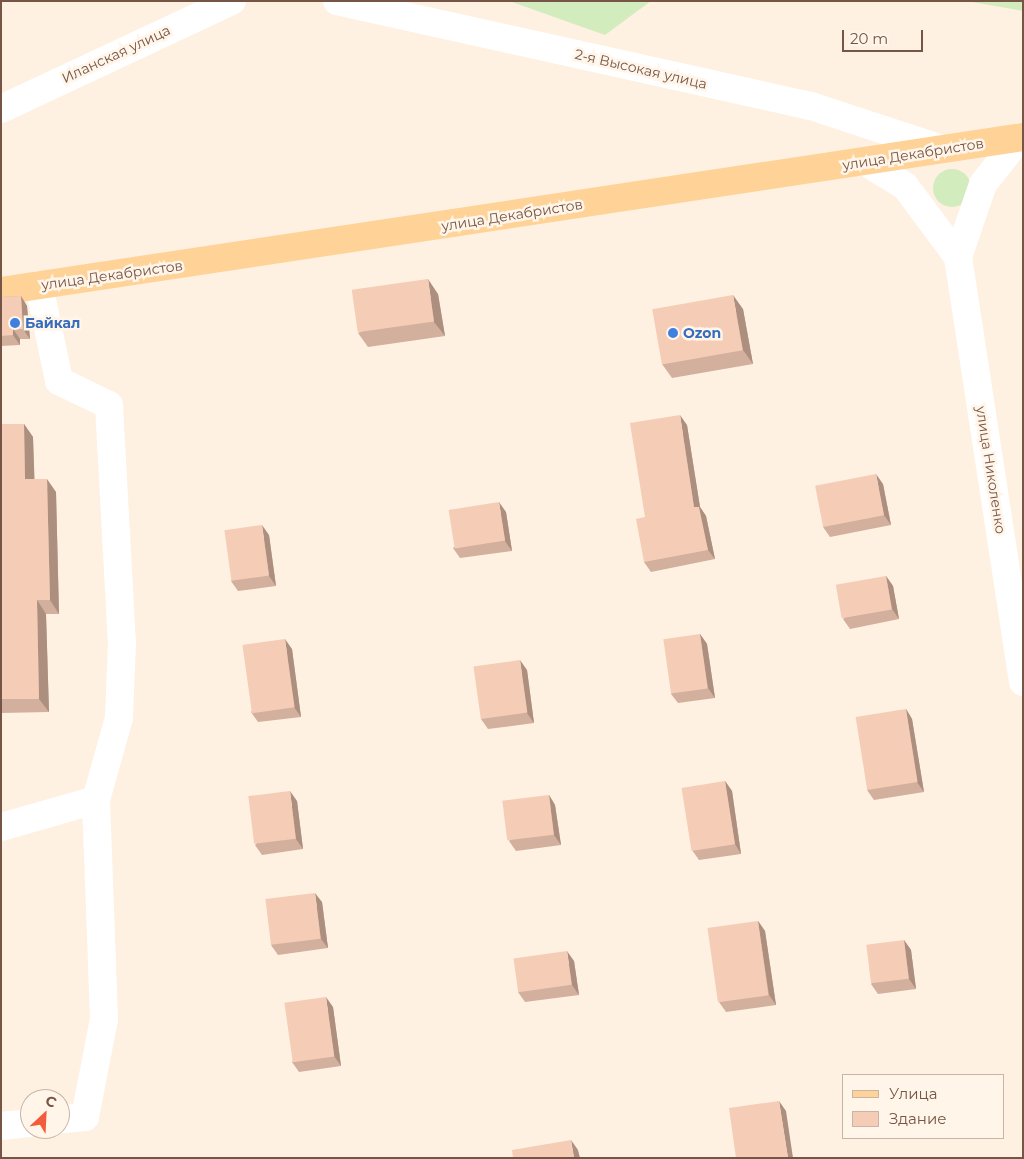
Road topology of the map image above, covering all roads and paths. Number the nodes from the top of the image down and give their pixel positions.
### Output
1 (232, 1) edge
2 (337, 1) edge
3 (1, 108) edge
4 (1022, 137) edge
5 (942, 149) junction
6 (864, 161) junction
7 (958, 257) junction
8 (39, 285) junction
9 (1, 291) edge
10 (1023, 682) edge
11 (96, 800) junction
12 (1, 827) edge
13 (70, 1119) edge
14 (20, 1124) edge
15 (1, 1126) edge

1 - 3 street, Иланская улица
2 - 5 street, 2-я Высокая улица
4 - 5 main road, улица Декабристов
4 - 7 street
5 - 6 main road, улица Декабристов
6 - 7 street
6 - 8 main road, улица Декабристов
7 - 10 street, улица Николенко
8 - 9 main road, улица Декабристов
8 - 11 street
11 - 12 street
11 - 13 street
14 - 15 street

